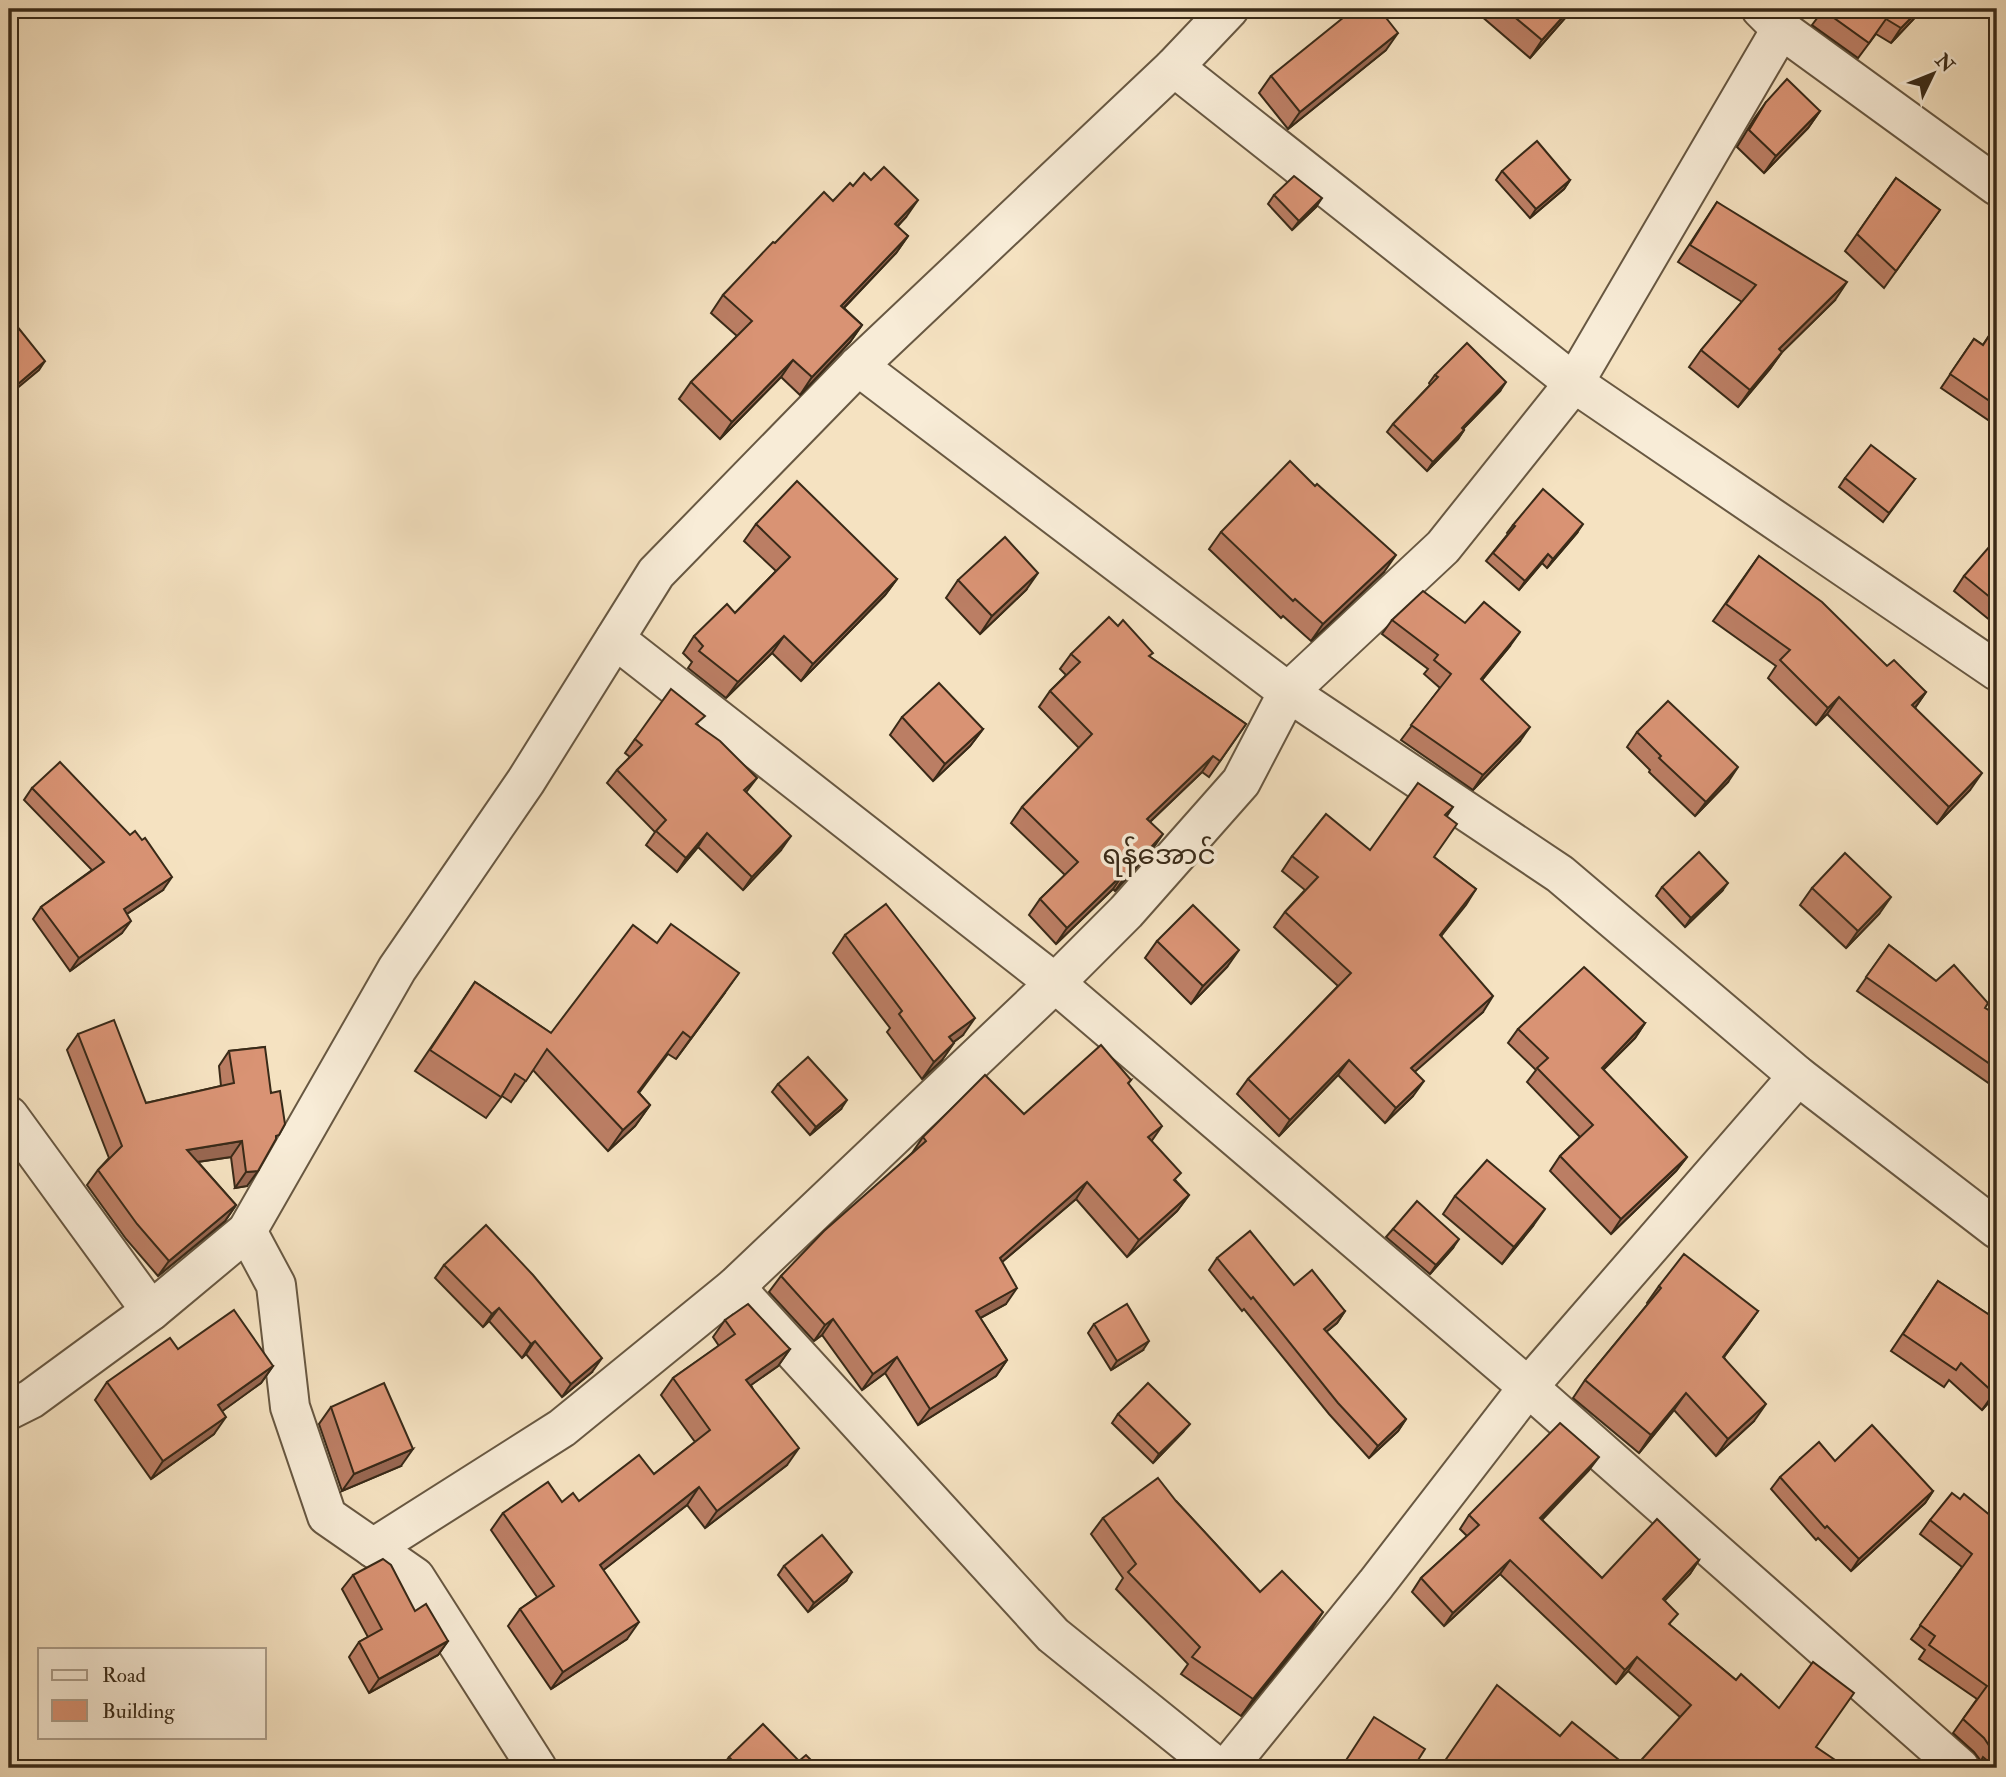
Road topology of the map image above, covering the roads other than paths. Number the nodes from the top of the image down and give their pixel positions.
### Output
1 (1229, 9) edge
2 (1771, 19) edge
3 (1174, 67) junction
4 (1997, 186) edge
5 (858, 366) junction
6 (1574, 383) junction
7 (615, 639) junction
8 (1997, 671) edge
9 (1288, 692) junction
10 (1055, 982) junction
11 (1798, 1076) junction
12 (9, 1116) edge
13 (1997, 1229) edge
14 (247, 1231) junction
15 (735, 1287) junction
16 (151, 1311) junction
17 (1528, 1387) junction
18 (9, 1410) edge
19 (373, 1548) junction
20 (537, 1768) edge
21 (1218, 1768) edge
22 (1227, 1768) edge
23 (1960, 1768) edge

1 - 3 street
2 - 4 street
2 - 6 street
3 - 5 street
3 - 6 street
5 - 7 street
5 - 9 street
6 - 8 street
6 - 9 street
7 - 10 street
7 - 14 street
9 - 10 street
9 - 11 street
10 - 15 street
10 - 17 street
11 - 13 street
11 - 17 street
12 - 16 street
14 - 16 street
14 - 19 street
15 - 19 street
15 - 21 street
16 - 18 street
17 - 22 street
17 - 23 street
19 - 20 street

